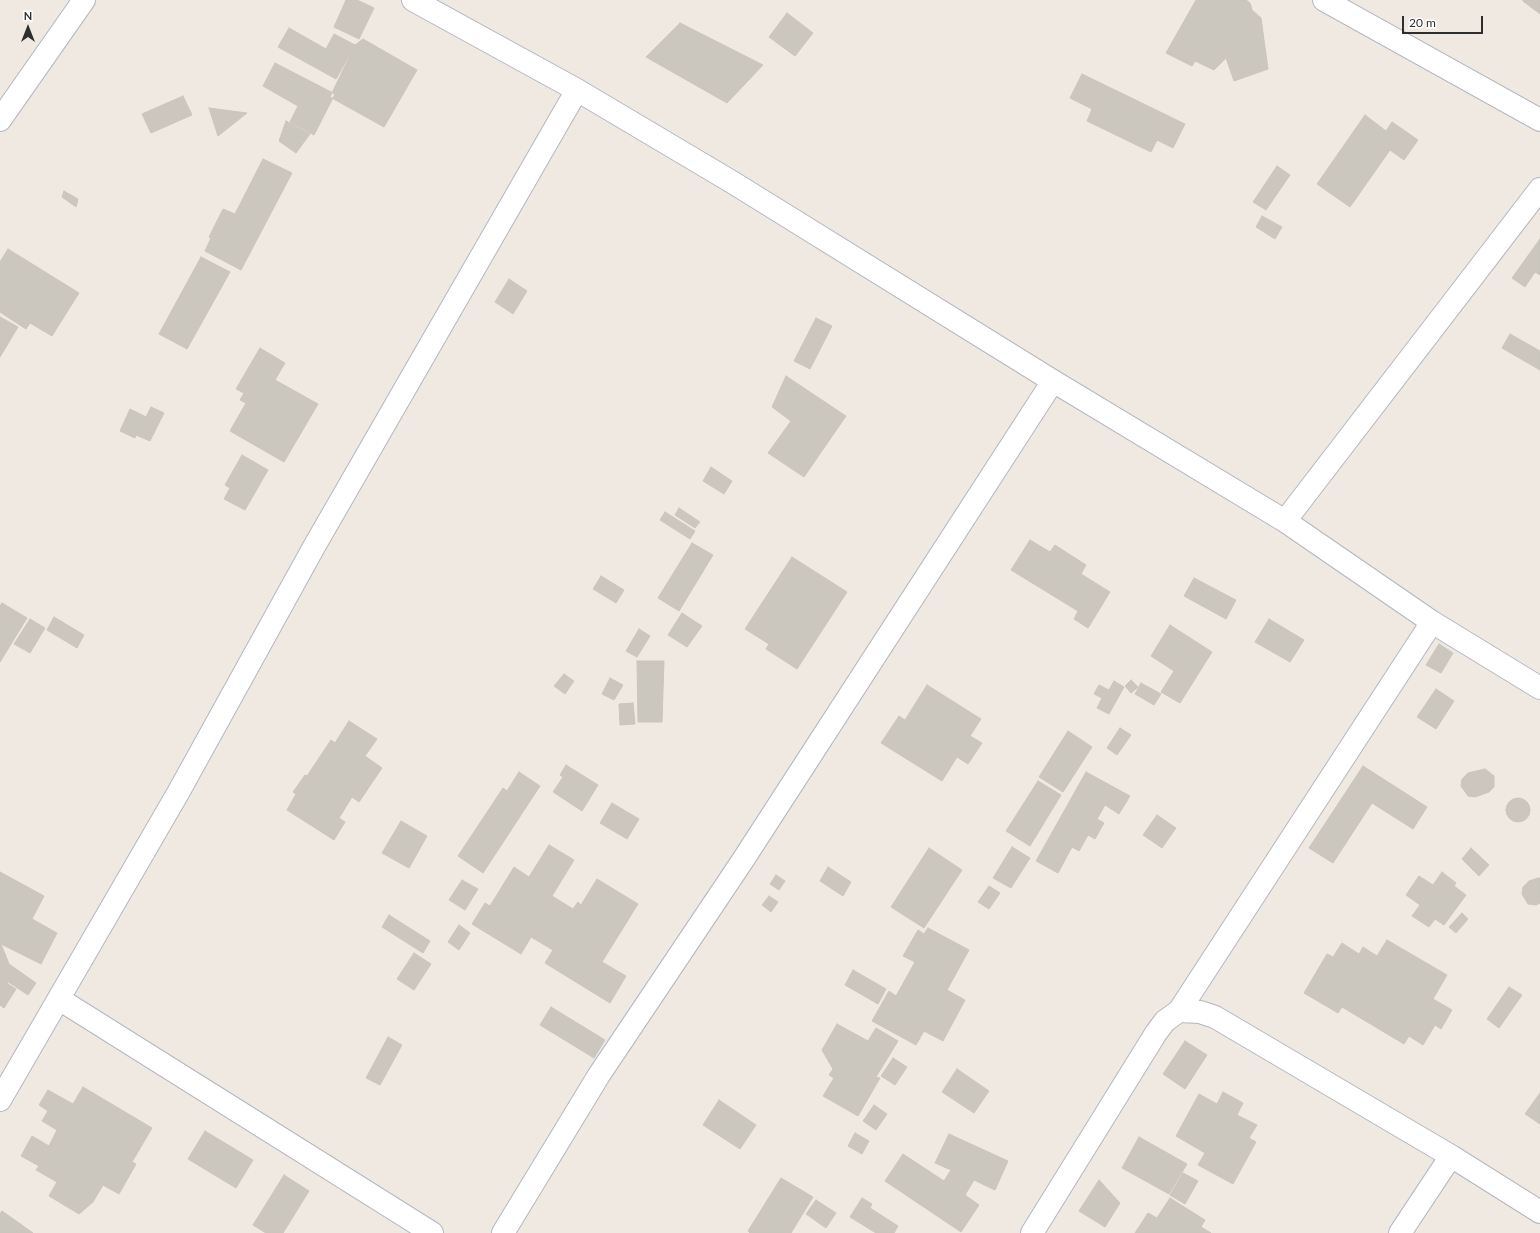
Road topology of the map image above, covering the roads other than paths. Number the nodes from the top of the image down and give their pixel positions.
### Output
1 (84, 0) edge
2 (413, 0) edge
3 (1324, 0) edge
4 (577, 90) junction
5 (0, 120) edge
6 (1540, 120) edge
7 (1540, 189) edge
8 (1053, 381) junction
9 (1285, 521) junction
10 (1432, 622) junction
11 (1540, 688) edge
12 (60, 999) junction
13 (1179, 1011) junction
14 (0, 1100) edge
15 (1451, 1156) junction
16 (1540, 1212) edge
17 (432, 1233) edge
18 (503, 1233) edge
19 (1032, 1233) edge
20 (1400, 1233) edge

1 - 5 street
2 - 4 street
3 - 6 street
4 - 8 street
4 - 12 street
7 - 9 street
8 - 9 street
8 - 18 street
9 - 10 street
10 - 11 street
10 - 13 street
12 - 14 street
12 - 17 street
13 - 15 street
13 - 19 street
15 - 16 street
15 - 20 street

